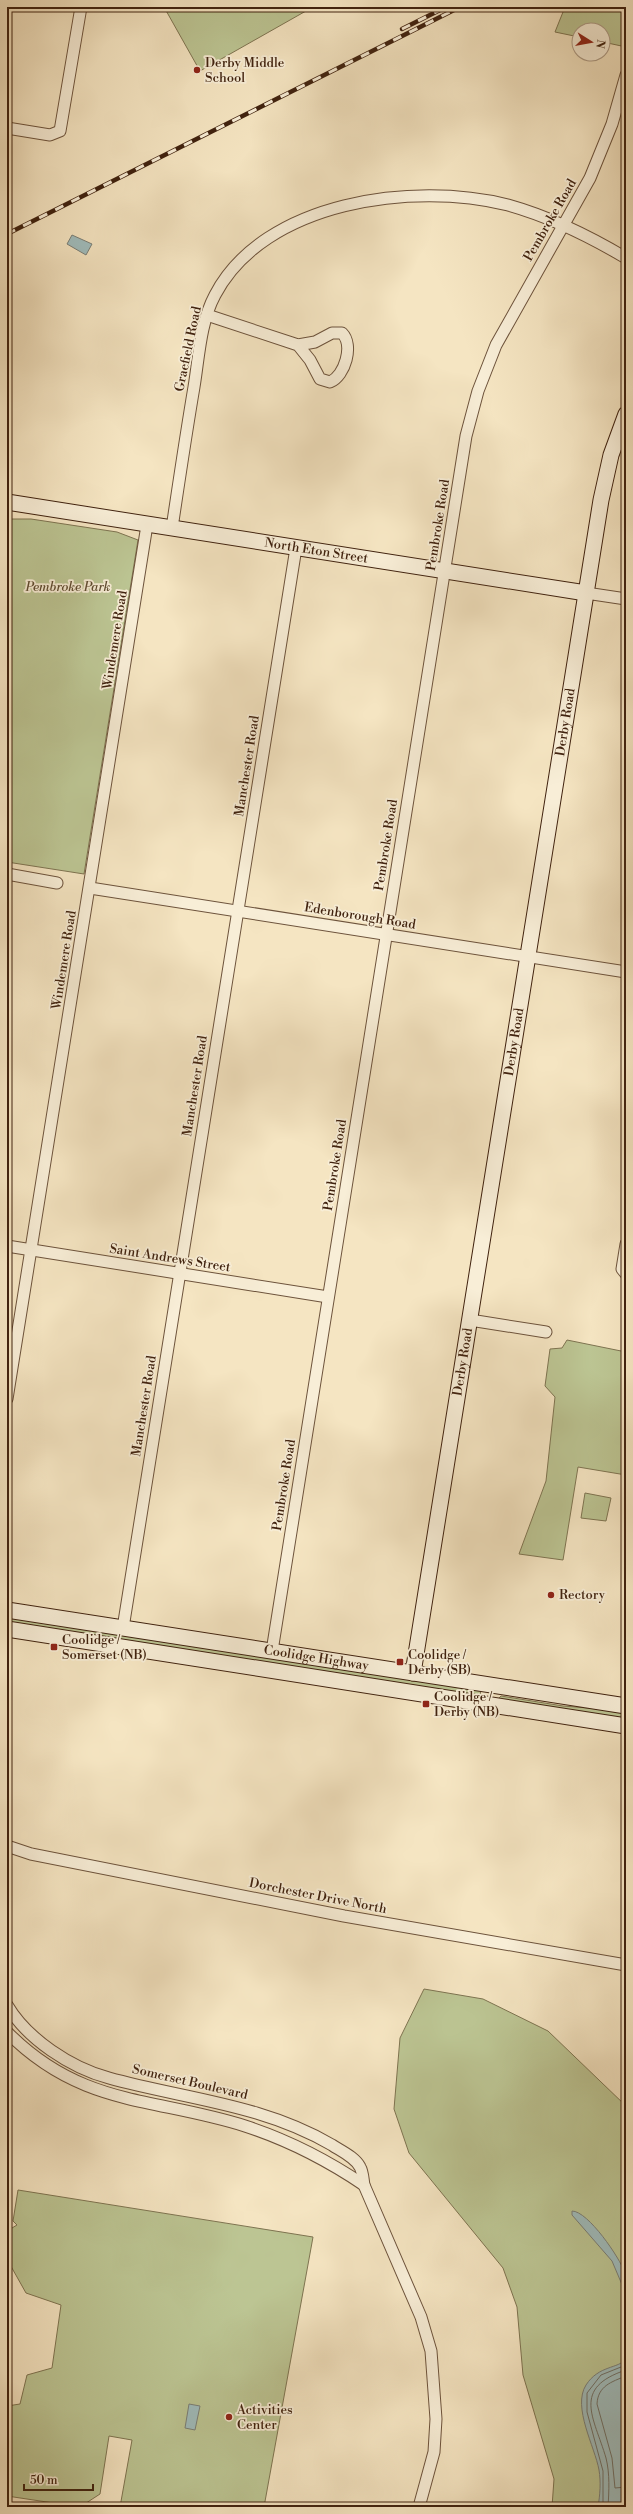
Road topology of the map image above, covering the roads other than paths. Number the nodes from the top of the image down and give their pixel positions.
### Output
1 (81, 7) edge
2 (626, 75) edge
3 (7, 128) edge
4 (564, 224) junction
5 (626, 258) edge
6 (207, 315) junction
7 (298, 346) junction
8 (626, 414) edge
9 (7, 502) edge
10 (147, 525) junction
11 (172, 528) junction
12 (296, 548) junction
13 (444, 572) junction
14 (586, 593) junction
15 (626, 599) edge
16 (7, 874) edge
17 (57, 883) dead end
18 (90, 888) junction
19 (238, 911) junction
20 (386, 935) junction
21 (528, 957) junction
22 (626, 972) edge
23 (626, 1244) edge
24 (7, 1246) edge
25 (31, 1250) junction
26 (624, 1271) edge
27 (180, 1273) junction
28 (328, 1297) junction
29 (470, 1320) junction
30 (546, 1332) dead end
31 (7, 1399) edge
32 (7, 1610) edge
33 (123, 1628) junction
34 (7, 1629) edge
35 (272, 1651) junction
36 (413, 1673) junction
37 (499, 1686) junction
38 (490, 1704) junction
39 (626, 1706) edge
40 (626, 1726) edge
41 (7, 1846) edge
42 (626, 1965) edge
43 (7, 2005) edge
44 (7, 2032) edge
45 (364, 2185) junction
46 (419, 2507) edge

1 - 3 street
2 - 4 street, Pembroke Road
4 - 5 street, Graefield Road
4 - 6 street, Graefield Road
4 - 13 street, Pembroke Road
6 - 7 street
6 - 11 street, Graefield Road
7 - 7 street
8 - 14 street, Derby Road
9 - 10 street, North Eton Street
10 - 11 street, North Eton Street
10 - 18 street, Windemere Road
11 - 12 street, North Eton Street
12 - 13 street, North Eton Street
12 - 19 street, Manchester Road
13 - 14 street, North Eton Street
13 - 20 street, Pembroke Road
14 - 15 street, North Eton Street
14 - 21 street, Derby Road
16 - 17 street
18 - 19 street, Edenborough Road
18 - 25 street, Windemere Road
19 - 20 street, Edenborough Road
19 - 27 street, Manchester Road
20 - 21 street, Edenborough Road
20 - 28 street, Pembroke Road
21 - 22 street, Edenborough Road
21 - 29 street, Derby Road
23 - 26 street
24 - 25 street, Saint Andrews Street
25 - 27 street, Saint Andrews Street
25 - 31 street, Windemere Road
27 - 28 street, Saint Andrews Street
27 - 33 street, Manchester Road
28 - 35 street, Pembroke Road
29 - 30 street
29 - 36 street, Derby Road
32 - 33 street, Coolidge Highway
33 - 35 street, Coolidge Highway
34 - 38 street, Coolidge Highway
35 - 36 street, Coolidge Highway
36 - 37 street, Coolidge Highway
37 - 38 street
37 - 39 street, Coolidge Highway
38 - 40 street, Coolidge Highway
41 - 42 street, Dorchester Drive North
43 - 45 street, Somerset Boulevard
44 - 45 street
45 - 46 street, Somerset Boulevard

